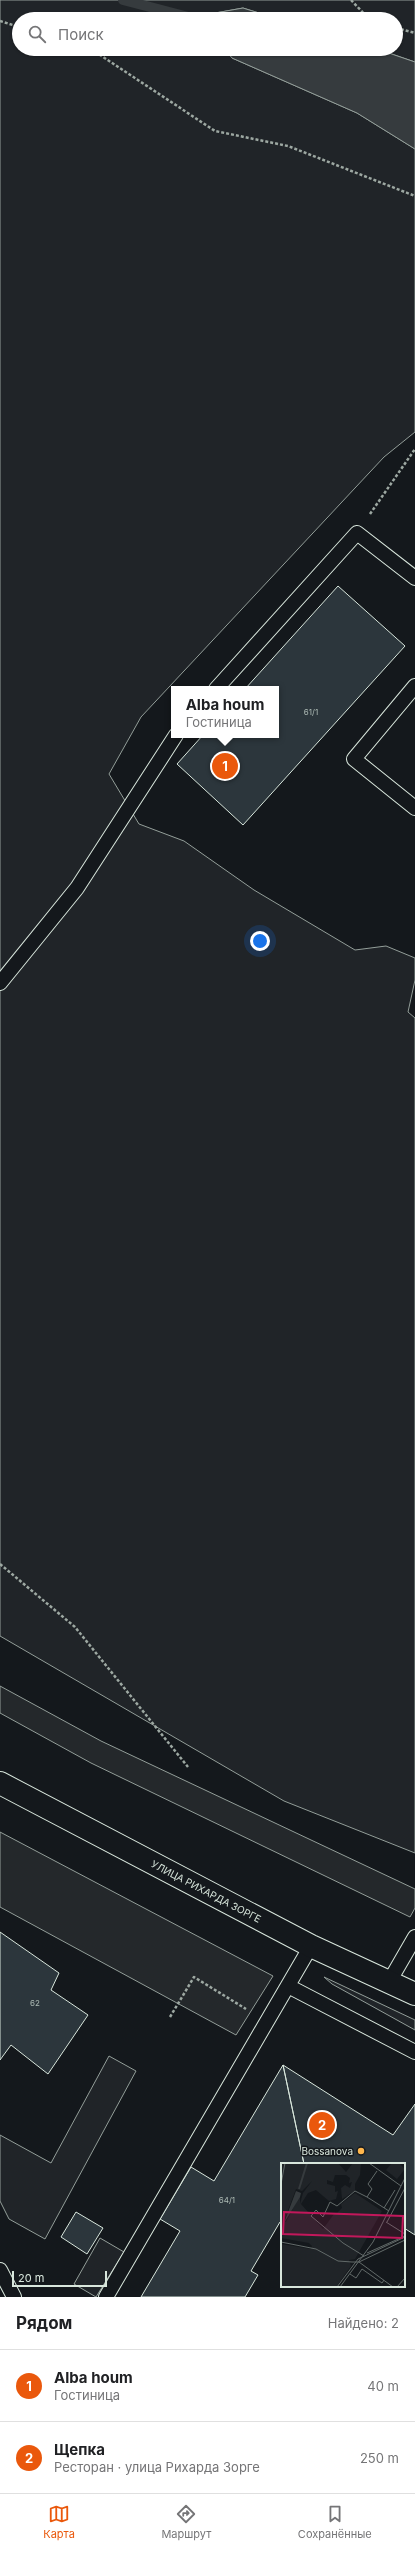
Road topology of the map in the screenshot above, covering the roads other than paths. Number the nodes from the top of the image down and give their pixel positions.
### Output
1 (415, 578) edge
2 (219, 686) edge
3 (415, 686) edge
4 (174, 738) edge
5 (415, 808) edge
6 (0, 983) edge
7 (0, 1783) edge
8 (415, 1937) edge
9 (312, 1946) junction
10 (389, 1982) junction
11 (288, 1986) junction
12 (415, 1994) edge
13 (415, 2052) edge
14 (0, 2270) edge
15 (14, 2297) edge
16 (106, 2297) edge

1 - 2 lane
3 - 5 lane
4 - 6 lane
7 - 9 street, УЛИЦА РИХАРДА ЗОРГЕ
8 - 10 lane
9 - 10 street, УЛИЦА РИХАРДА ЗОРГЕ
9 - 11 lane
10 - 12 street, УЛИЦА РИХАРДА ЗОРГЕ
11 - 13 lane
11 - 16 lane
14 - 15 lane

